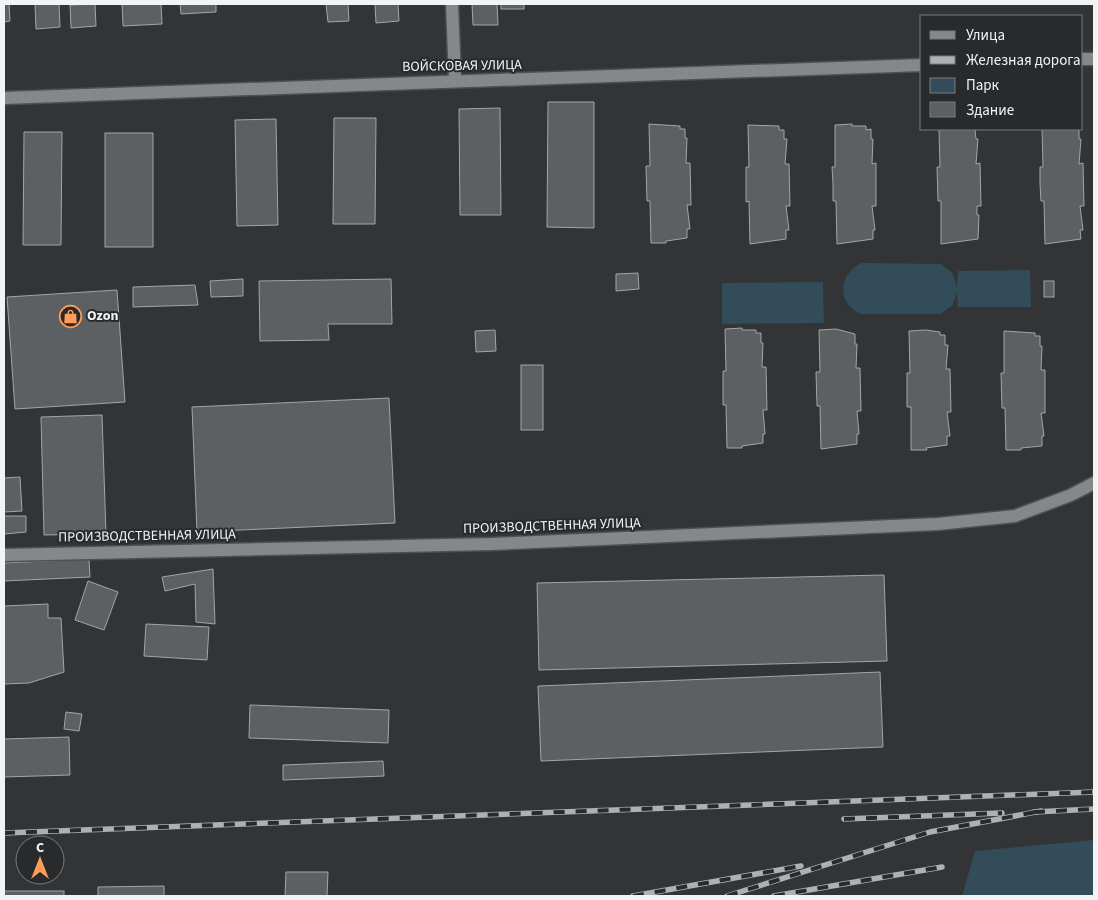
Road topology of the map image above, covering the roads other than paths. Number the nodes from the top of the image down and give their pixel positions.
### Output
1 (452, 4) edge
2 (920, 65) edge
3 (455, 80) junction
4 (4, 98) edge
5 (1094, 483) edge
6 (4, 554) edge

1 - 3 street
2 - 3 street, ВОЙСКОВАЯ УЛИЦА
3 - 4 street, ВОЙСКОВАЯ УЛИЦА
5 - 6 street, ПРОИЗВОДСТВЕННАЯ УЛИЦА

